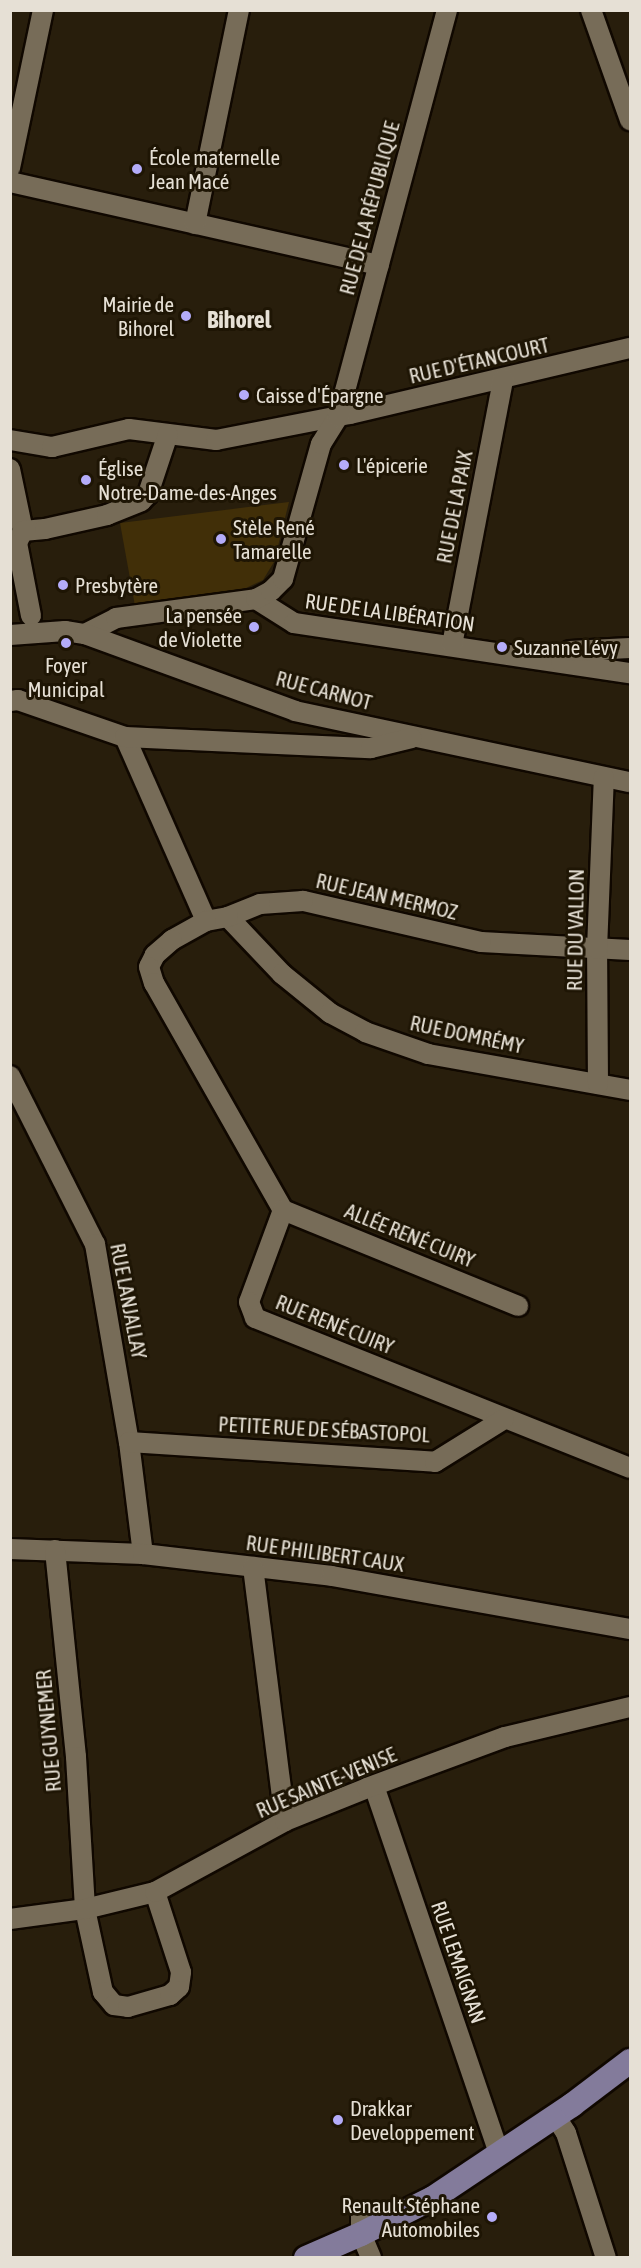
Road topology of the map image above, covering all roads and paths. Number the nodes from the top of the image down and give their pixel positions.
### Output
1 (43, 10) edge
2 (239, 10) edge
3 (447, 10) edge
4 (591, 10) edge
5 (630, 120) edge
6 (10, 168) edge
7 (10, 182) edge
8 (195, 224) junction
9 (379, 265) junction
10 (630, 348) edge
11 (503, 379) junction
12 (338, 417) junction
13 (168, 434) junction
14 (10, 440) edge
15 (10, 469) edge
16 (23, 531) junction
17 (256, 598) junction
18 (31, 616) dead end
19 (10, 634) edge
20 (85, 634) junction
21 (452, 645) junction
22 (630, 648) edge
23 (561, 662) junction
24 (630, 673) edge
25 (10, 702) edge
26 (125, 737) junction
27 (417, 737) junction
28 (604, 777) junction
29 (630, 782) edge
30 (228, 917) junction
31 (206, 921) junction
32 (597, 949) junction
33 (630, 950) edge
34 (10, 1076) edge
35 (598, 1084) junction
36 (630, 1090) edge
37 (283, 1210) junction
38 (518, 1306) dead end
39 (504, 1419) junction
40 (129, 1442) junction
41 (630, 1468) edge
42 (10, 1549) edge
43 (55, 1550) junction
44 (143, 1554) junction
45 (253, 1567) junction
46 (630, 1629) edge
47 (630, 1707) edge
48 (374, 1786) junction
49 (285, 1821) junction
50 (156, 1892) junction
51 (85, 1909) junction
52 (10, 1919) edge
53 (630, 2061) edge
54 (555, 2116) junction
55 (499, 2153) junction
56 (361, 2225) junction
57 (306, 2258) edge
58 (371, 2258) edge
59 (606, 2258) edge

1 - 6 street
2 - 8 street
3 - 9 street, RUE DE LA RÉPUBLIQUE
4 - 5 street
7 - 8 street
8 - 9 street
9 - 12 street, RUE DE LA RÉPUBLIQUE
10 - 11 street, RUE D'ÉTANCOURT
11 - 12 street, RUE D'ÉTANCOURT
11 - 21 street, RUE DE LA PAIX
12 - 13 street, RUE D'ÉTANCOURT
12 - 17 street, RUE DE LA RÉPUBLIQUE
13 - 14 street, RUE D'ÉTANCOURT
13 - 16 street
15 - 16 street
16 - 18 street
17 - 20 street
17 - 21 street, RUE DE LA LIBÉRATION
19 - 20 street, RUE CARNOT
20 - 27 street, RUE CARNOT
21 - 23 street, RUE DE LA LIBÉRATION
22 - 23 street
23 - 24 street, RUE DE LA LIBÉRATION
25 - 26 street
26 - 27 street
26 - 31 street
27 - 28 street, RUE CARNOT
28 - 29 street, RUE CARNOT
28 - 32 street, RUE DU VALLON
30 - 31 street, RUE JEAN MERMOZ
30 - 32 street, RUE JEAN MERMOZ
30 - 35 street, RUE DOMRÉMY
31 - 37 street
32 - 33 street, RUE JEAN MERMOZ
32 - 35 street, RUE DU VALLON
34 - 40 street, RUE LANJALLAY
35 - 36 street, RUE DOMRÉMY
37 - 38 street, ALLÉE RENÉ CUIRY
37 - 39 street, RUE RENÉ CUIRY
39 - 40 street, PETITE RUE DE SÉBASTOPOL
39 - 41 street, RUE RENÉ CUIRY
40 - 44 street, RUE LANJALLAY
42 - 43 street, RUE PHILIBERT CAUX
43 - 44 street, RUE PHILIBERT CAUX
43 - 51 street, RUE GUYNEMER
44 - 45 street, RUE PHILIBERT CAUX
45 - 46 street, RUE PHILIBERT CAUX
45 - 49 street
47 - 48 street, RUE SAINTE-VENISE
48 - 49 street, RUE SAINTE-VENISE
48 - 55 street, RUE LEMAIGNAN
49 - 50 street, RUE SAINTE-VENISE
50 - 51 street, RUE SAINTE-VENISE
50 - 51 street, RUE GUYNEMER
51 - 52 street, RUE SAINTE-VENISE
53 - 54 main road
54 - 55 main road
54 - 59 street
55 - 56 main road
56 - 57 main road
56 - 58 street

